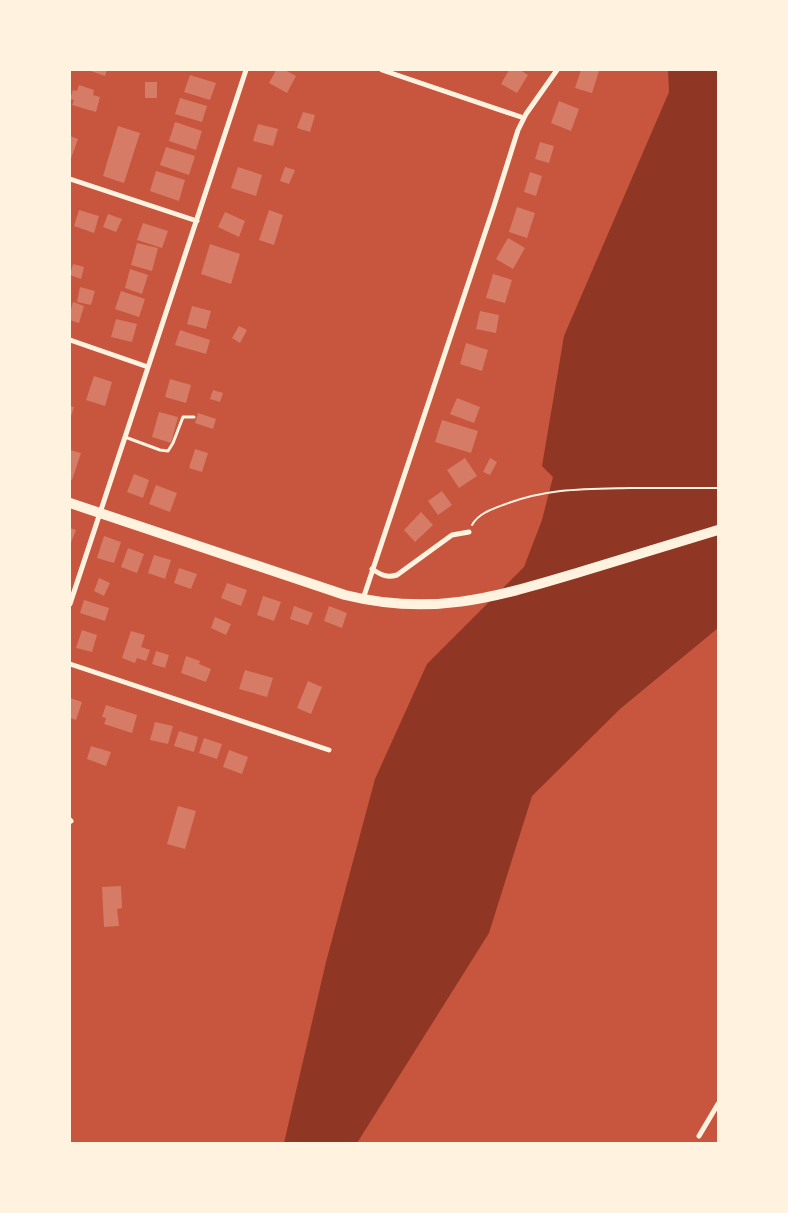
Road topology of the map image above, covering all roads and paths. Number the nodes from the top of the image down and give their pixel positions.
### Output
1 (246, 70) edge
2 (382, 70) edge
3 (557, 70) edge
4 (524, 118) junction
5 (70, 179) edge
6 (197, 221) junction
7 (70, 340) edge
8 (148, 366) junction
9 (194, 417) dead end
10 (125, 437) junction
11 (718, 488) edge
12 (70, 503) edge
13 (99, 513) junction
14 (718, 530) edge
15 (469, 532) joint
16 (372, 569) junction
17 (363, 599) junction
18 (70, 604) edge
19 (70, 664) edge
20 (329, 750) dead end
21 (718, 1104) edge
22 (699, 1136) dead end

1 - 6 street
2 - 4 street
3 - 4 street
4 - 16 street
5 - 6 street
6 - 8 street
7 - 8 street
8 - 10 street
9 - 10 lane
10 - 13 street
11 - 15 path
12 - 13 main road
13 - 17 main road
13 - 18 street
14 - 17 main road
15 - 16 street
16 - 17 street
19 - 20 street
21 - 22 street

